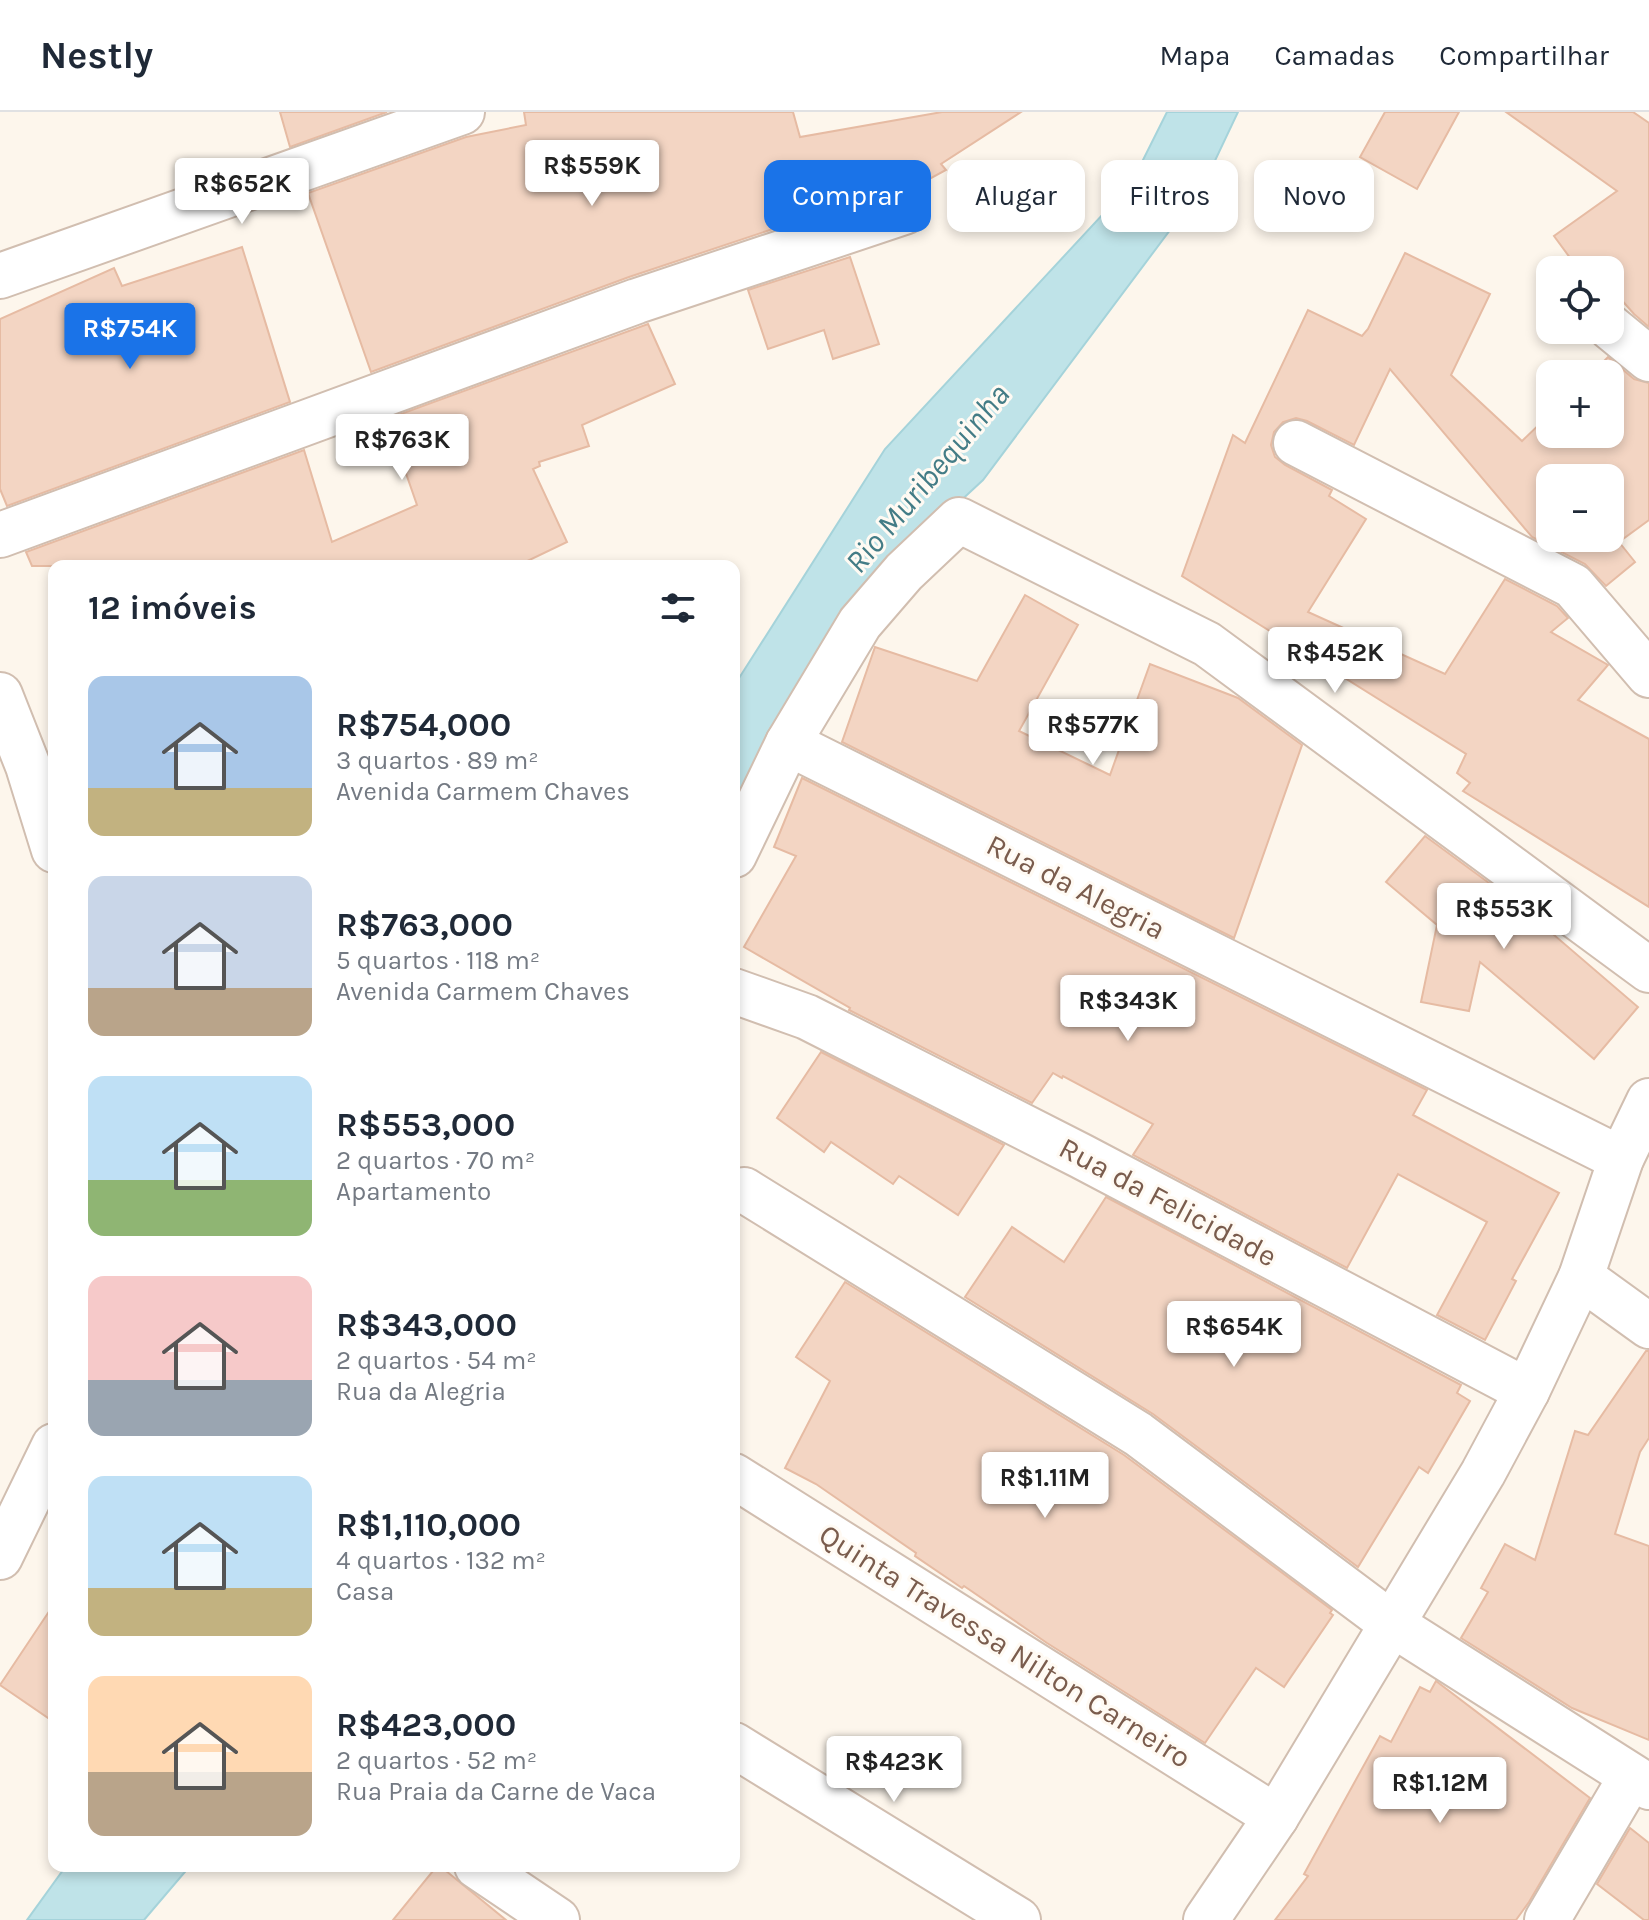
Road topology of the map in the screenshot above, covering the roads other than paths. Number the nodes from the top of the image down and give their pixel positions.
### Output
1 (462, 112) edge
2 (844, 232) edge
3 (0, 276) edge
4 (1624, 338) edge
5 (1649, 359) edge
6 (1296, 443) dead end
7 (0, 535) edge
8 (1649, 675) edge
9 (0, 695) edge
10 (788, 743) junction
11 (41, 762) edge
12 (48, 809) edge
13 (740, 843) edge
14 (1649, 970) edge
15 (740, 993) edge
16 (1649, 1101) edge
17 (1621, 1159) junction
18 (744, 1190) dead end
19 (1581, 1277) junction
20 (1649, 1326) edge
21 (1527, 1391) junction
22 (48, 1458) edge
23 (740, 1480) edge
24 (0, 1557) edge
25 (1392, 1624) junction
26 (740, 1749) edge
27 (1640, 1782) edge
28 (1276, 1817) junction
29 (486, 1872) edge
30 (557, 1920) edge
31 (1018, 1920) edge
32 (1206, 1920) edge
33 (1547, 1920) edge

1 - 3 street
2 - 7 street
4 - 5 street
6 - 8 street
9 - 11 street
10 - 13 street
10 - 14 street
10 - 17 street, Rua da Alegria
11 - 12 street
15 - 21 street, Rua da Felicidade
16 - 17 street
17 - 19 street
18 - 25 street
19 - 20 street
19 - 21 street
21 - 25 street
22 - 24 street
23 - 28 street, Quinta Travessa Nilton Carneiro
25 - 27 street
25 - 28 street
26 - 31 street
27 - 33 street
28 - 32 street
29 - 30 street

